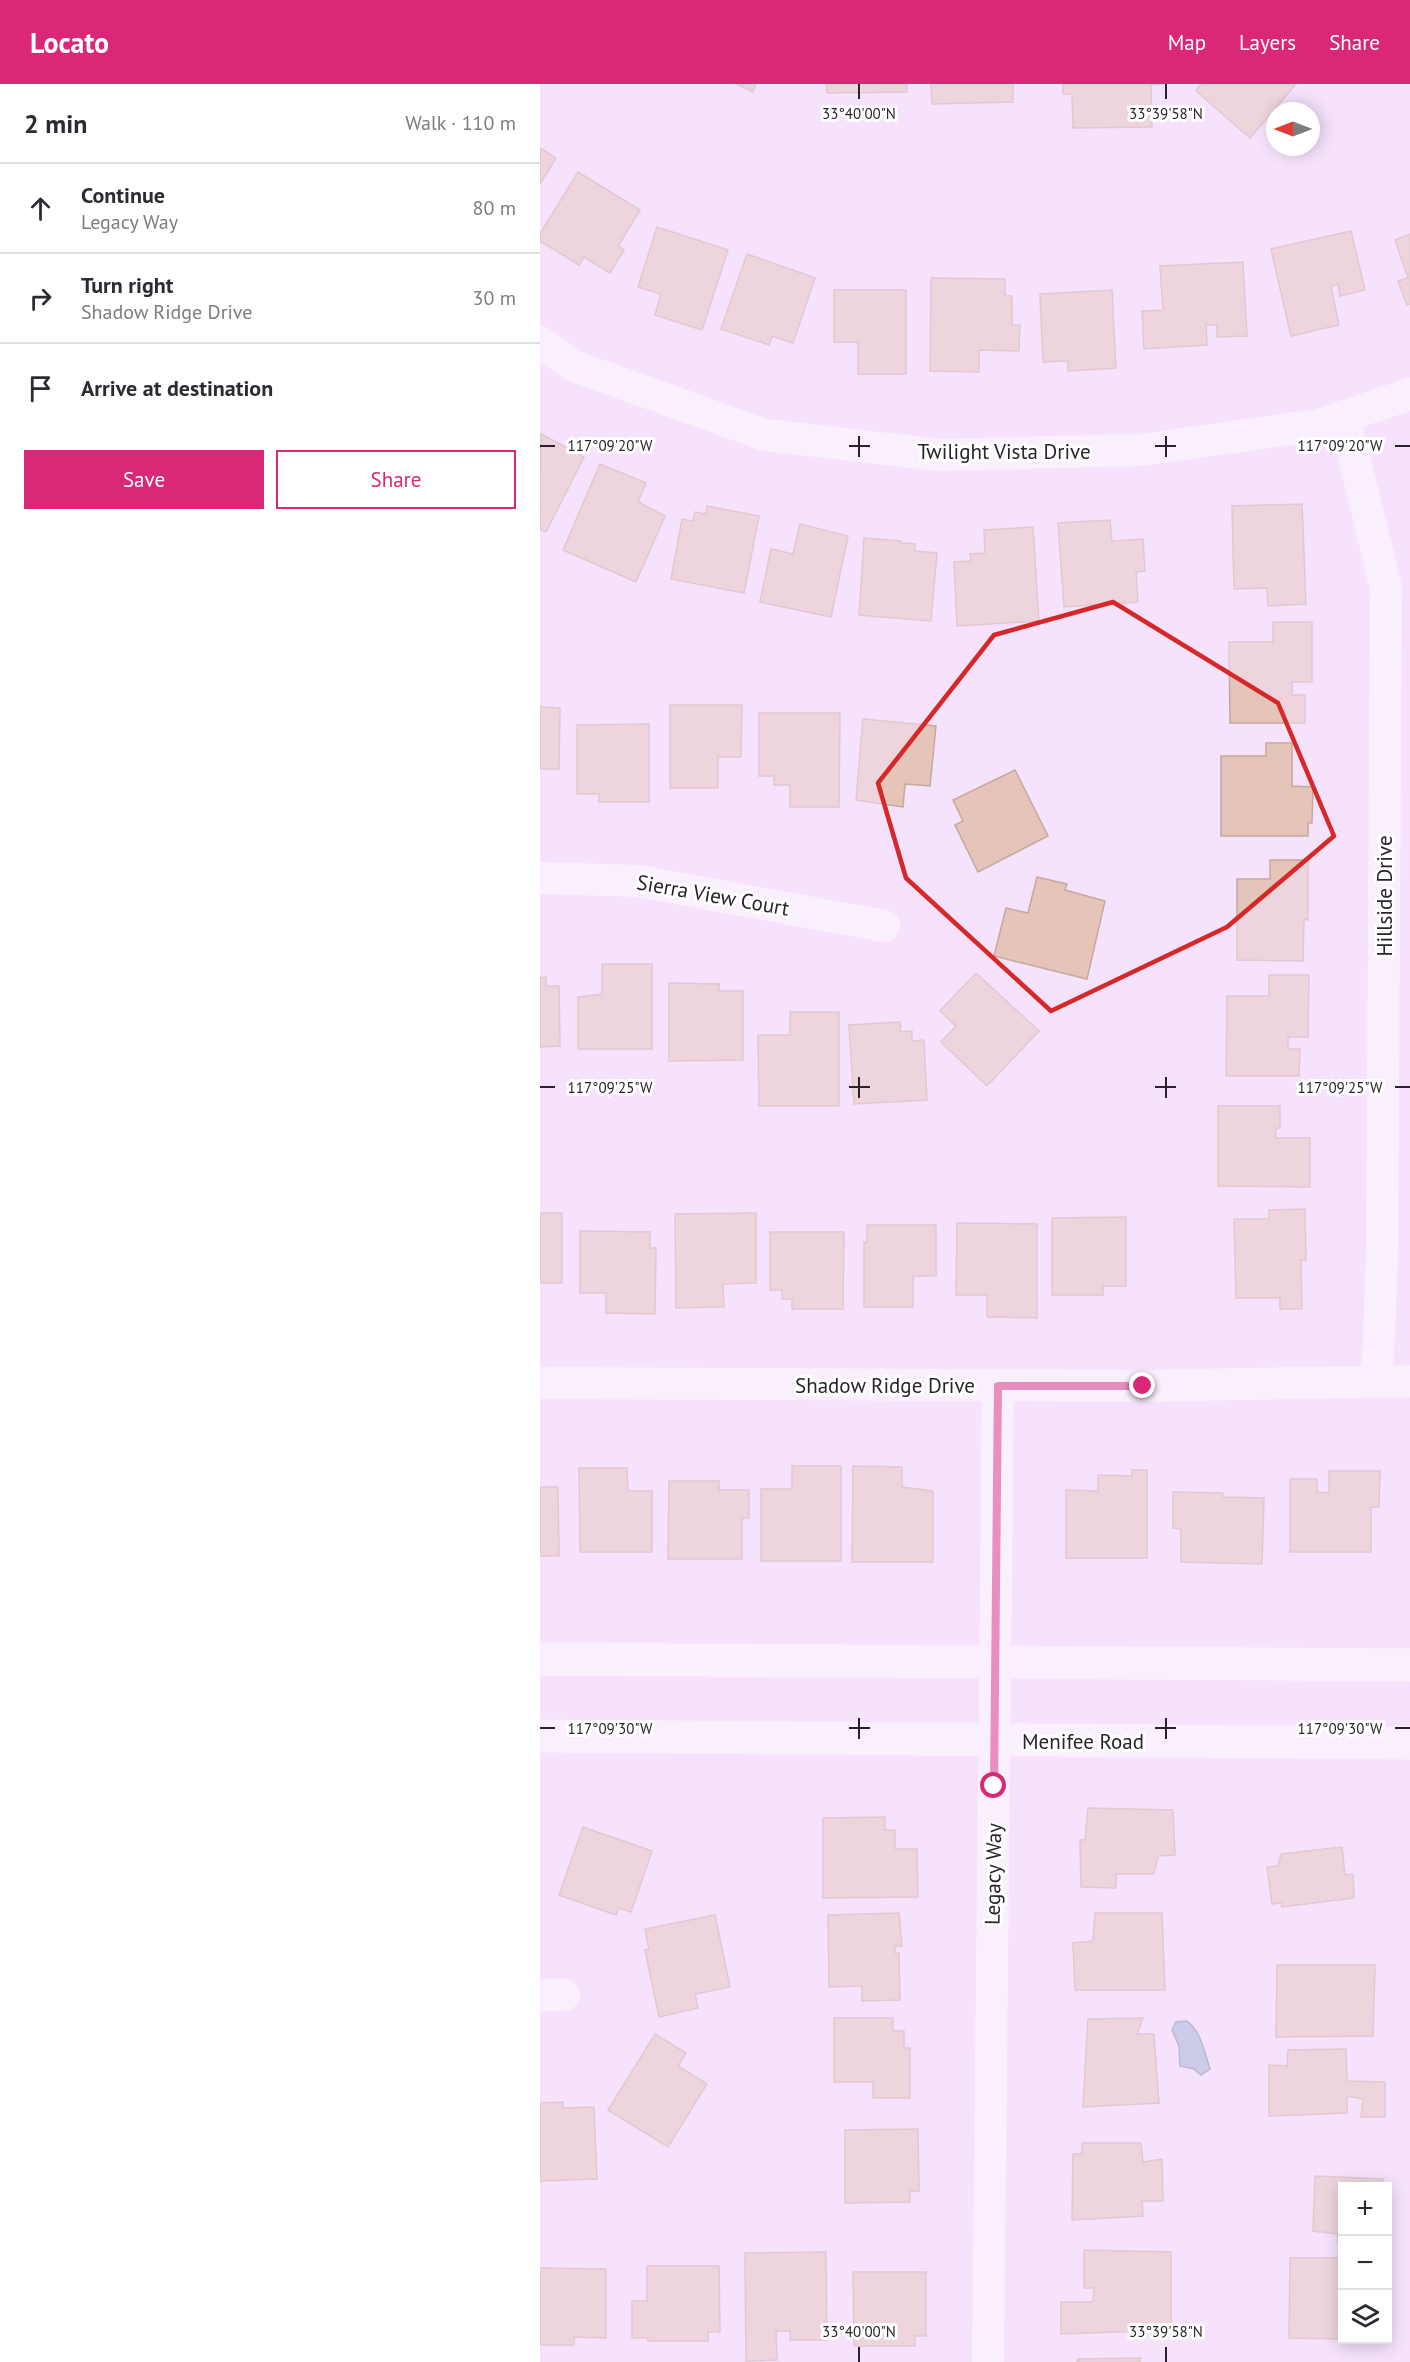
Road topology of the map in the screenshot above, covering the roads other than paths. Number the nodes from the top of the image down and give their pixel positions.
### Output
1 (540, 342) edge
2 (1410, 394) edge
3 (1344, 416) junction
4 (540, 878) edge
5 (884, 926) dead end
6 (1377, 1381) junction
7 (1410, 1381) edge
8 (540, 1383) edge
9 (998, 1386) junction
10 (540, 1659) edge
11 (996, 1662) junction
12 (1410, 1665) edge
13 (540, 1736) edge
14 (995, 1740) junction
15 (1410, 1743) edge
16 (988, 2362) edge

1 - 3 street, Twilight Vista Drive
2 - 3 street, Twilight Vista Drive
3 - 6 street, Hillside Drive
4 - 5 street, Sierra View Court
6 - 7 street, Shadow Ridge Drive
6 - 9 street, Shadow Ridge Drive
8 - 9 street, Shadow Ridge Drive
9 - 11 street, Legacy Way
10 - 11 main road
11 - 12 main road
11 - 14 street, Legacy Way
13 - 14 main road, Menifee Road
14 - 15 main road, Menifee Road
14 - 16 street, Legacy Way

